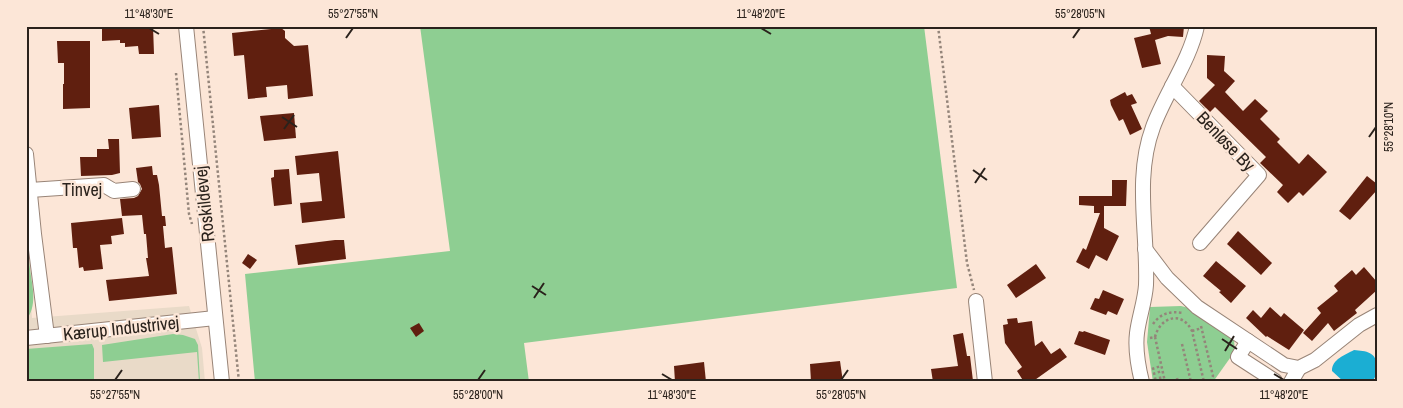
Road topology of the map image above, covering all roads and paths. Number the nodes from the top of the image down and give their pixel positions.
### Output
1 (186, 26) edge
2 (203, 26) edge
3 (938, 26) edge
4 (1197, 26) edge
5 (1172, 86) junction
6 (26, 154) edge
7 (133, 189) dead end
8 (30, 190) junction
9 (1200, 243) dead end
10 (1145, 249) junction
11 (1167, 278) junction
12 (1146, 285) junction
13 (976, 301) joint
14 (1168, 313) junction
15 (1188, 314) dead end
16 (1377, 316) edge
17 (216, 318) junction
18 (1170, 319) junction
19 (1199, 322) dead end
20 (1202, 328) junction
21 (1150, 330) dead end
22 (1192, 331) junction
23 (1150, 334) dead end
24 (47, 336) junction
25 (1155, 337) junction
26 (26, 338) edge
27 (1248, 341) junction
28 (1156, 343) junction
29 (1182, 344) dead end
30 (1149, 345) dead end
31 (1158, 348) junction
32 (1150, 351) dead end
33 (1161, 366) junction
34 (1300, 368) junction
35 (1152, 369) dead end
36 (1162, 372) junction
37 (1164, 377) junction
38 (1150, 378) edge
39 (1275, 381) edge
40 (222, 382) edge
41 (239, 382) edge
42 (985, 382) edge
43 (1165, 382) edge
44 (1191, 382) edge
45 (1204, 382) edge
46 (1210, 382) edge
47 (1291, 382) edge

1 - 17 street, Roskildevej
2 - 41 path
3 - 13 path
4 - 5 street
5 - 9 street, Benløse By
5 - 10 street
6 - 8 street
7 - 8 street, Tinvej
8 - 24 street
10 - 11 street
10 - 12 street
11 - 12 street
11 - 27 street
12 - 38 street
13 - 42 street
14 - 15 path
14 - 18 path
14 - 21 path
16 - 34 street
17 - 24 street, Kærup Industrivej
17 - 40 street, Roskildevej
18 - 22 path
18 - 25 path
19 - 20 path
20 - 22 path
20 - 46 path
22 - 45 path
23 - 25 path
24 - 26 street, Kærup Industrivej
25 - 28 path
27 - 34 street
27 - 39 street
28 - 30 path
28 - 31 path
29 - 44 path
31 - 32 path
31 - 33 path
33 - 35 path
33 - 36 path
34 - 47 street
36 - 37 path
36 - 38 path
37 - 38 path
37 - 43 path

